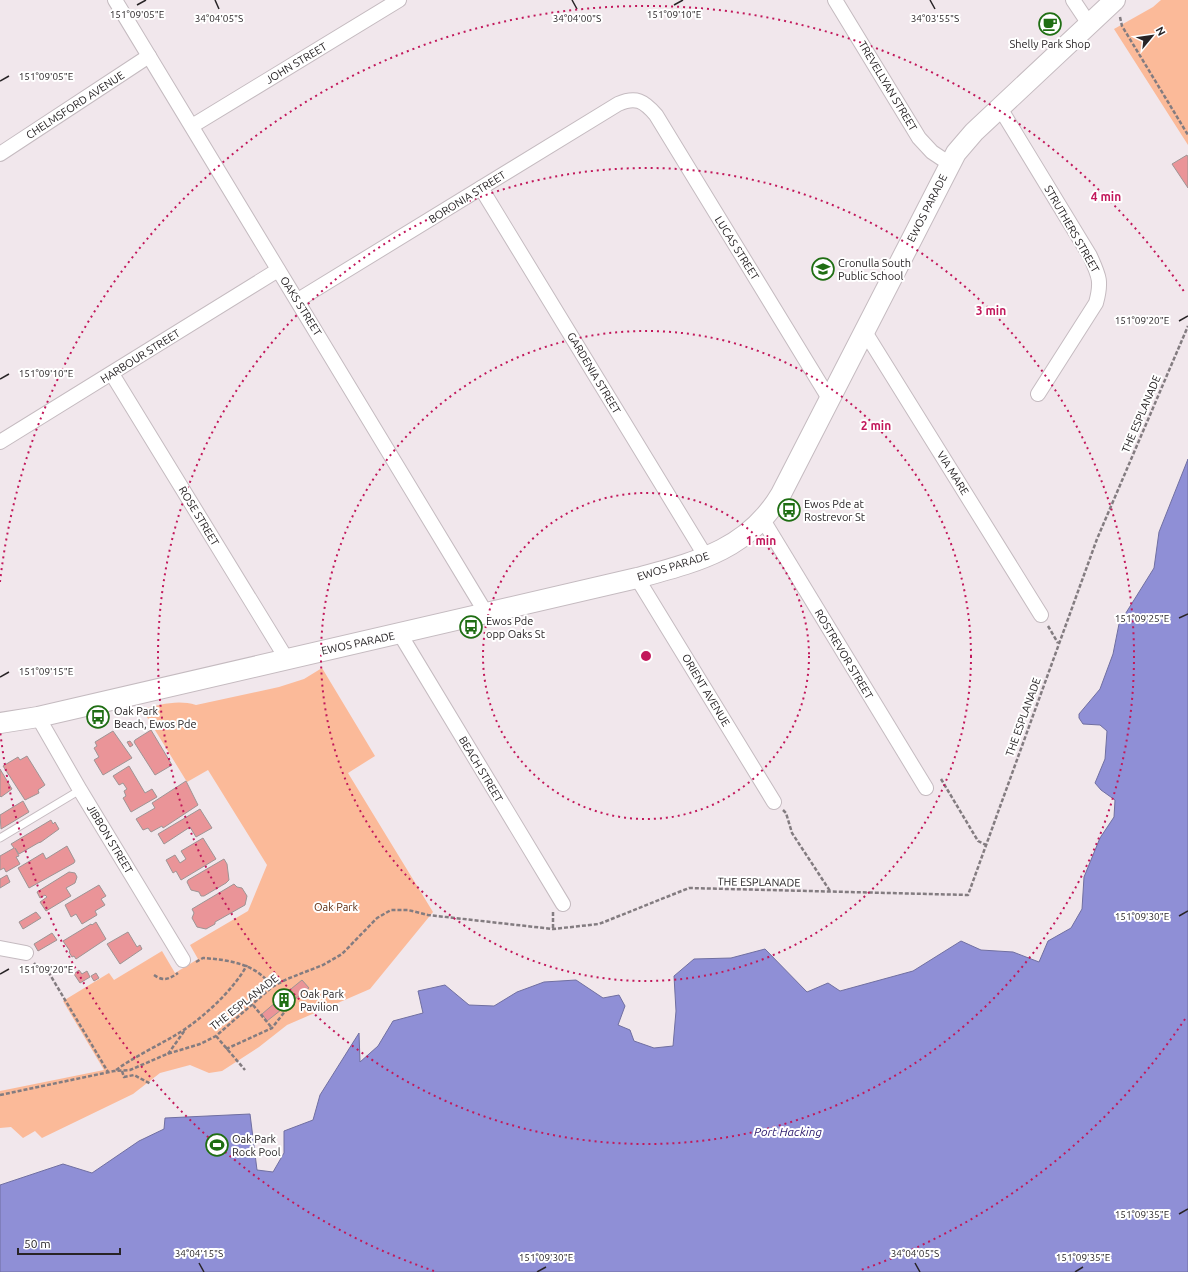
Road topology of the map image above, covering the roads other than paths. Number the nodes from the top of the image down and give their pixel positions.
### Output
1 (115, 0) edge
2 (400, 0) edge
3 (835, 0) edge
4 (1073, 0) edge
5 (1118, 8) edge
6 (1089, 24) junction
7 (149, 56) junction
8 (638, 100) joint
9 (1000, 108) junction
10 (192, 126) junction
11 (0, 154) edge
12 (950, 164) junction
13 (482, 188) junction
14 (278, 270) junction
15 (298, 300) junction
16 (865, 332) junction
17 (112, 374) junction
18 (1038, 394) dead end
19 (830, 400) junction
20 (0, 442) edge
21 (763, 520) junction
22 (706, 557) junction
23 (637, 578) junction
24 (486, 613) junction
25 (1041, 615) road end
26 (400, 634) junction
27 (286, 658) junction
28 (38, 717) junction
29 (0, 723) edge
30 (926, 788) dead end
31 (80, 790) junction
32 (774, 802) road end
33 (0, 838) edge
34 (563, 904) dead end
35 (0, 948) edge
36 (26, 953) road end
37 (185, 966) road end

1 - 7 street, OAKS STREET
2 - 10 street, JOHN STREET
3 - 12 street, TREVELLYAN STREET
4 - 6 street
5 - 6 street, EWOS PARADE
6 - 9 street, EWOS PARADE
7 - 10 street, OAKS STREET
7 - 11 street, CHELMSFORD AVENUE
8 - 13 street, BORONIA STREET
8 - 19 street, LUCAS STREET
9 - 12 street, EWOS PARADE
9 - 18 street, STRUTHERS STREET
10 - 14 street, OAKS STREET
12 - 16 street, EWOS PARADE
13 - 15 street, BORONIA STREET
13 - 22 street, GARDENIA STREET
14 - 15 street, OAKS STREET
14 - 17 street, HARBOUR STREET
15 - 24 street, OAKS STREET
16 - 19 street, EWOS PARADE
16 - 25 street, VIA MARE
17 - 20 street, HARBOUR STREET
17 - 27 street, ROSE STREET
19 - 21 street, EWOS PARADE
21 - 22 street, EWOS PARADE
21 - 30 street, ROSTREVOR STREET
22 - 23 street, EWOS PARADE
23 - 24 street, EWOS PARADE
23 - 32 street, ORIENT AVENUE
24 - 26 street, EWOS PARADE
26 - 27 street, EWOS PARADE
26 - 34 street, BEACH STREET
27 - 28 street, EWOS PARADE
28 - 29 street, EWOS PARADE
28 - 31 street, JIBBON STREET
31 - 33 lane
31 - 37 street, JIBBON STREET
35 - 36 street

